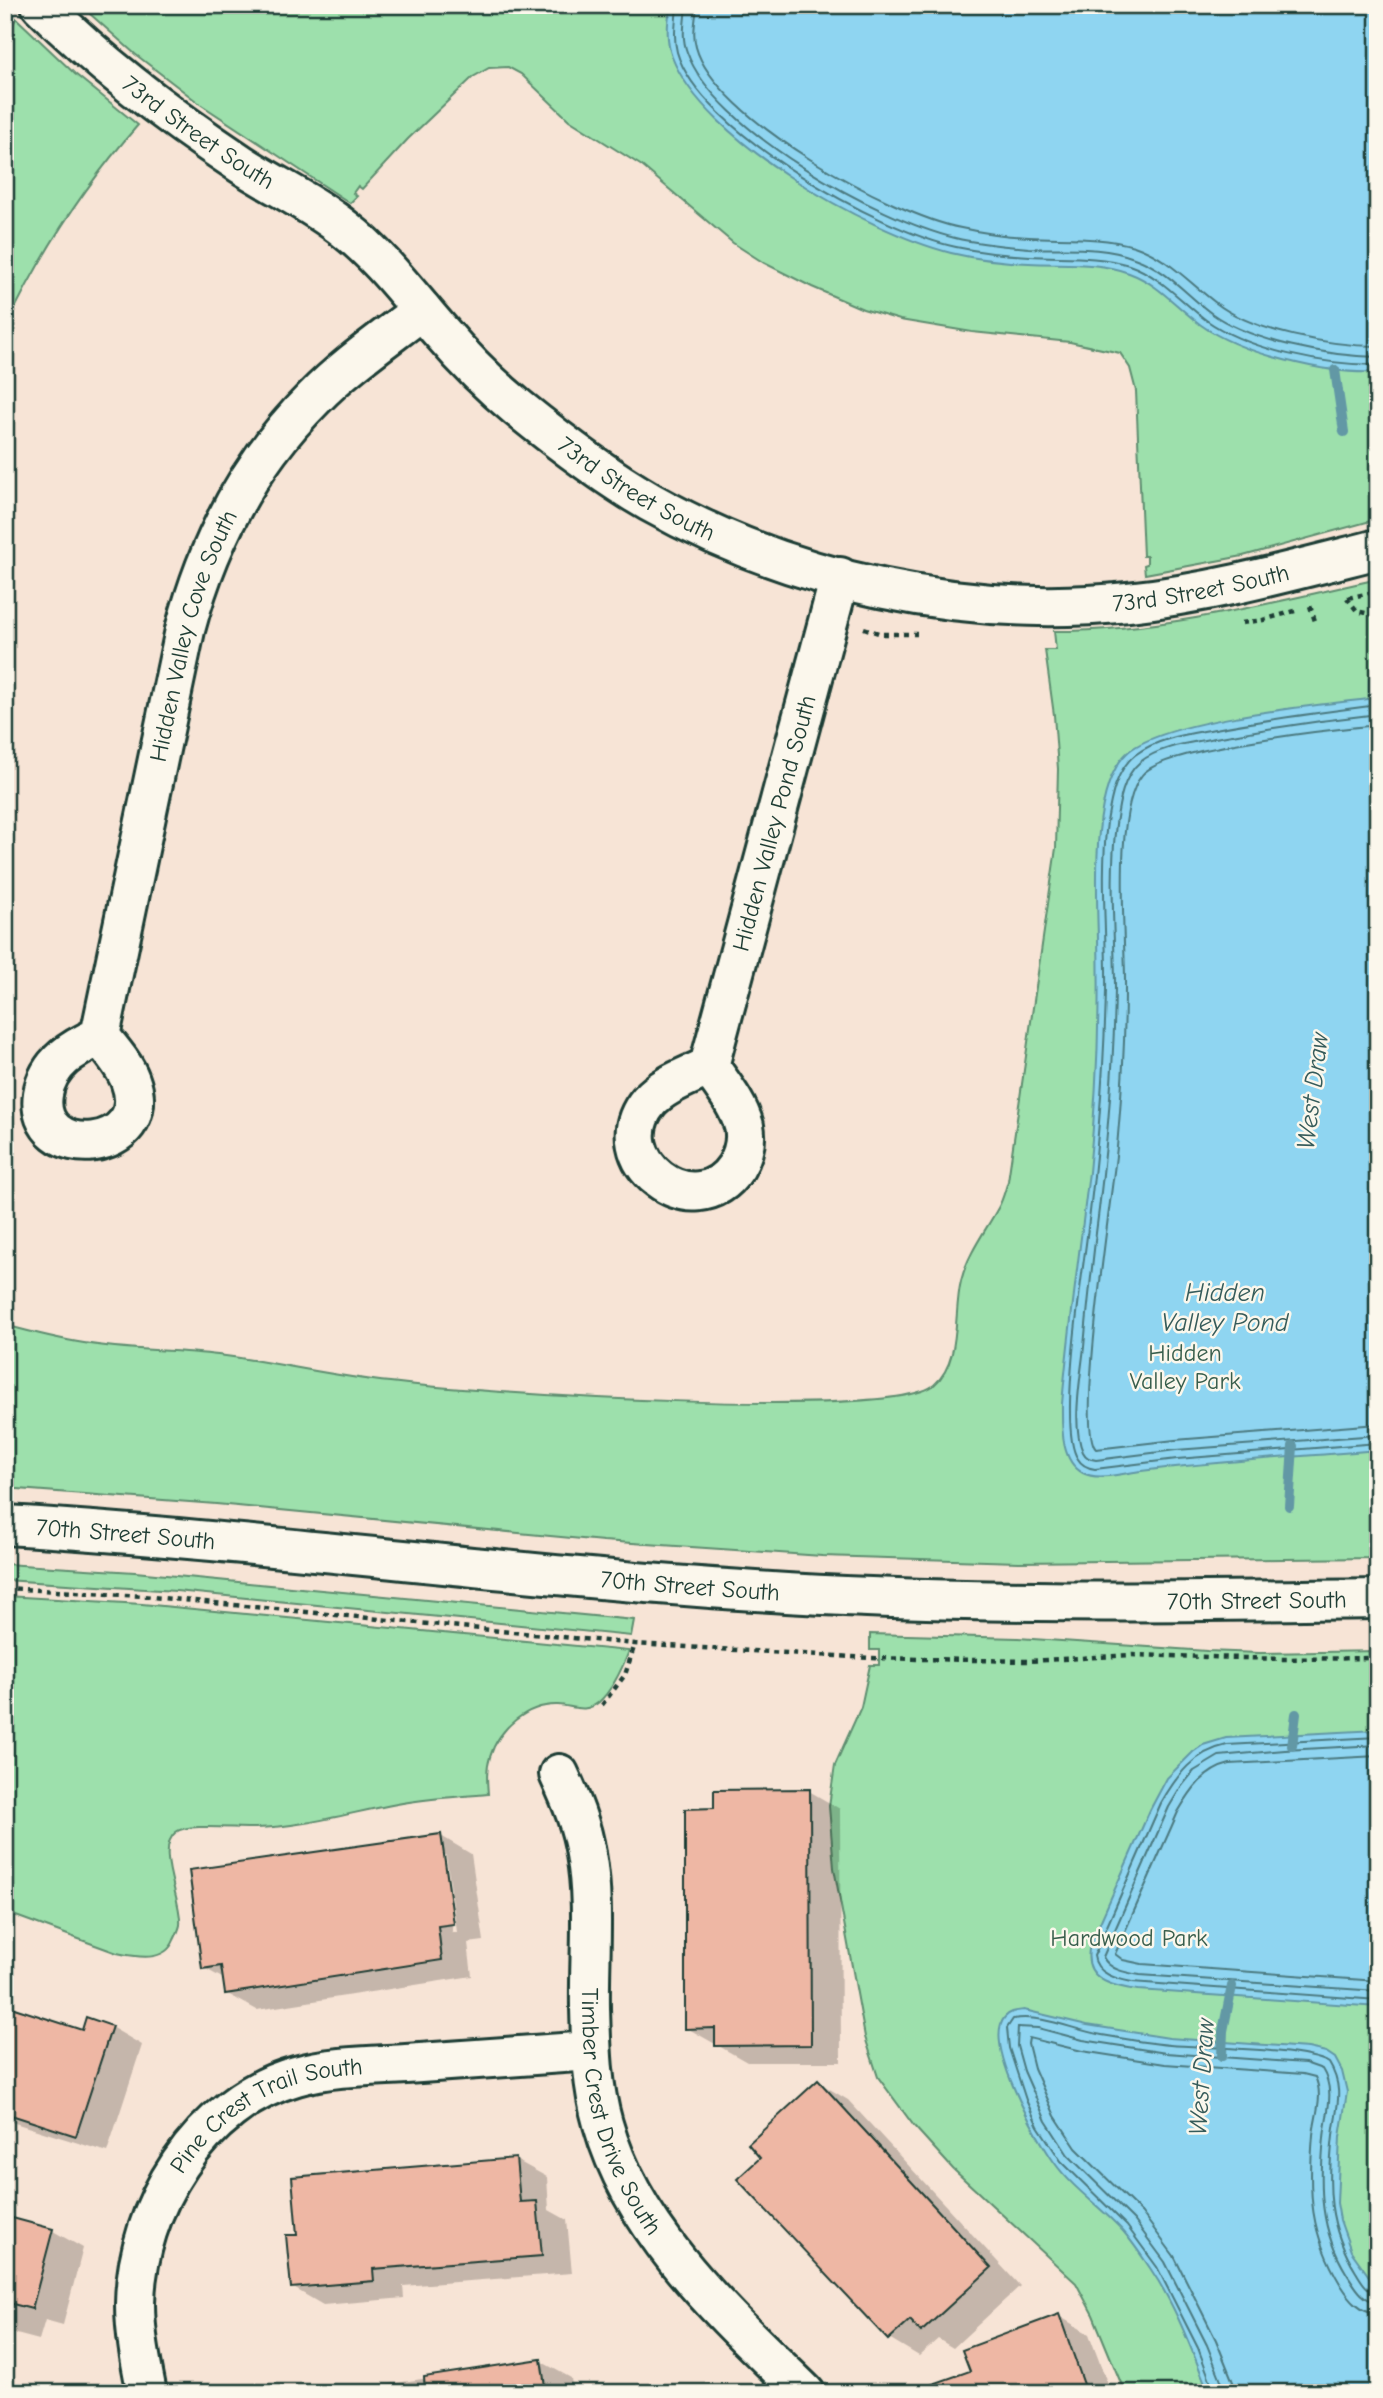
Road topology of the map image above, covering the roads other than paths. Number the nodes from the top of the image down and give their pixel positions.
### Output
1 (41, 5) edge
2 (422, 310) junction
3 (1378, 549) edge
4 (839, 577) junction
5 (100, 1036) dead end
6 (709, 1066) dead end
7 (5, 1525) edge
8 (1378, 1599) edge
9 (559, 1774) dead end
10 (592, 2051) junction
11 (148, 2393) edge
12 (806, 2393) edge

1 - 2 street, 73rd Street South
2 - 4 street, 73rd Street South
2 - 5 street, Hidden Valley Cove South
3 - 4 street, 73rd Street South
4 - 6 street, Hidden Valley Pond South
7 - 8 street, 70th Street South
9 - 10 street, Timber Crest Drive South
10 - 11 street, Pine Crest Trail South
10 - 12 street, Timber Crest Drive South

